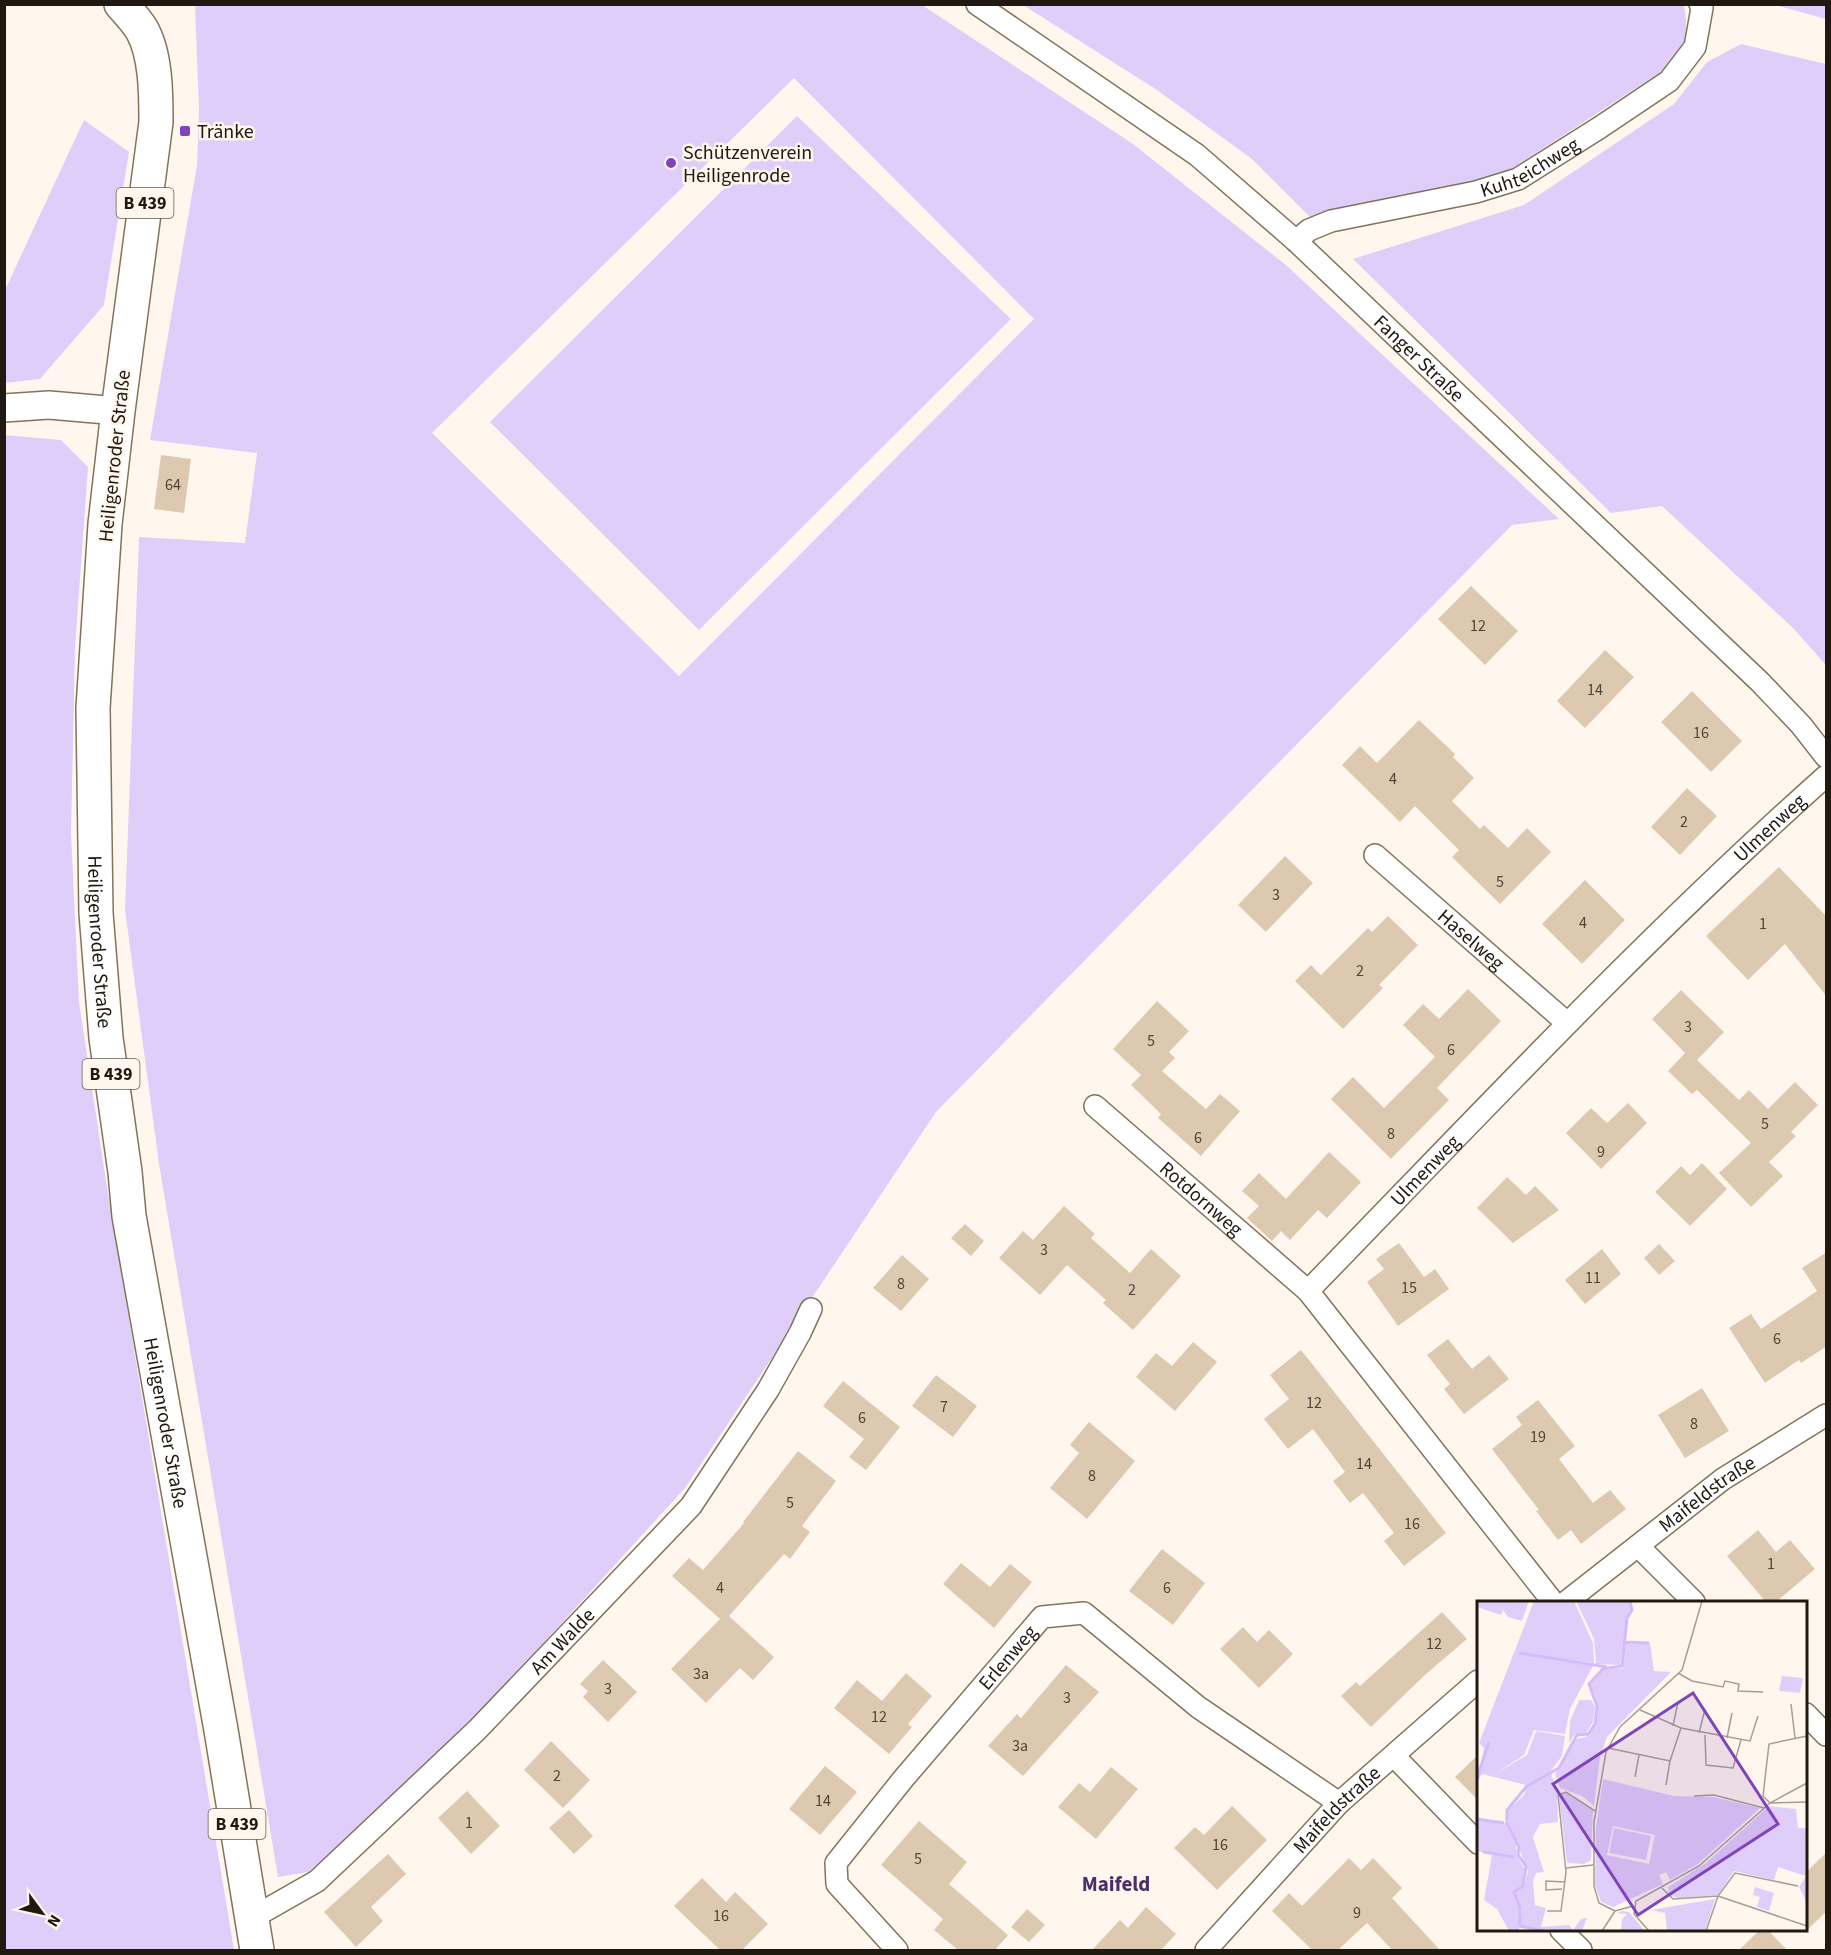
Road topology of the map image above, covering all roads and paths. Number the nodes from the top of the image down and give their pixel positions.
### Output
1 (121, 4) edge
2 (976, 4) edge
3 (1701, 6) edge
4 (1296, 241) junction
5 (4, 408) edge
6 (118, 411) junction
7 (1827, 757) edge
8 (1827, 776) edge
9 (1375, 855) dead end
10 (1568, 1023) junction
11 (1095, 1106) dead end
12 (1308, 1291) junction
13 (811, 1309) dead end
14 (1827, 1415) edge
15 (1638, 1546) junction
16 (1552, 1601) edge
17 (1567, 1601) edge
18 (1693, 1601) edge
19 (1477, 1683) edge
20 (1807, 1715) edge
21 (1827, 1735) edge
22 (1394, 1756) junction
23 (1340, 1803) junction
24 (1477, 1841) edge
25 (252, 1918) junction
26 (1563, 1931) edge
27 (257, 1950) edge
28 (897, 1950) edge
29 (1206, 1950) edge
30 (1581, 1950) edge

1 - 6 main road, Heiligenroder Straße / B 439
2 - 4 street, Fanger Straße
3 - 4 street, Kuhteichweg
4 - 7 street, Fanger Straße
5 - 6 street
6 - 25 main road, Heiligenroder Straße / B 439
8 - 10 street, Ulmenweg
9 - 10 street, Haselweg
10 - 12 street, Ulmenweg
11 - 12 street, Rotdornweg
12 - 16 street
13 - 25 street, Am Walde
14 - 15 street, Maifeldstraße
15 - 17 street, Maifeldstraße
15 - 18 street
19 - 22 street, Maifeldstraße
20 - 21 street
22 - 23 street, Maifeldstraße
22 - 24 street
23 - 28 street, Erlenweg
23 - 29 street, Maifeldstraße
25 - 27 main road, Heiligenroder Straße / B 439
26 - 30 street

